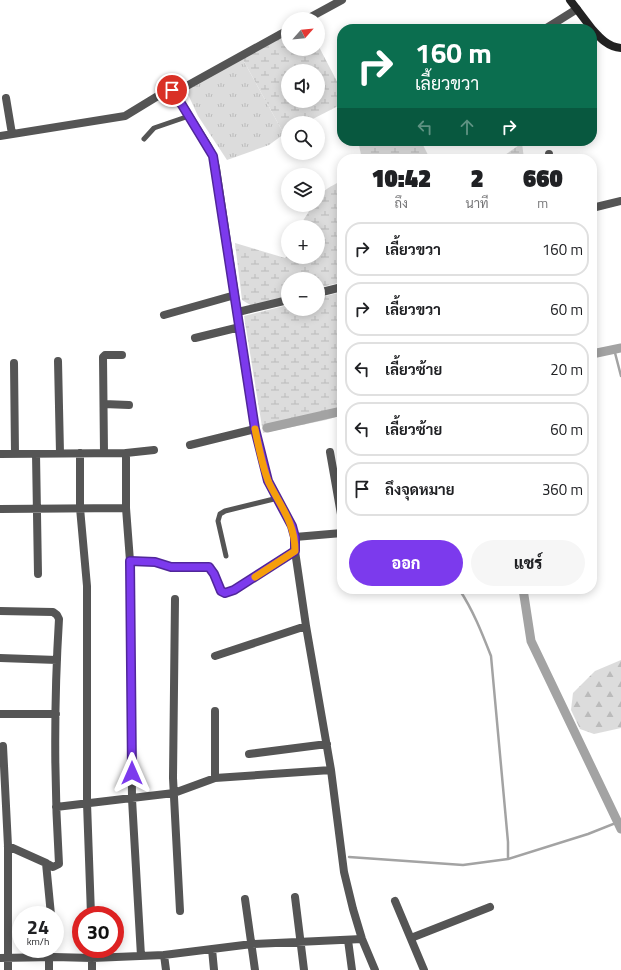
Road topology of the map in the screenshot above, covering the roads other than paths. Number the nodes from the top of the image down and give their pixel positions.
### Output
1 (342, 0) edge
2 (570, 0) edge
3 (577, 9) junction
4 (320, 12) edge
5 (553, 24) edge
6 (588, 24) edge
7 (281, 34) edge
8 (597, 35) edge
9 (621, 48) edge
10 (174, 92) junction
11 (6, 98) dead end
12 (189, 116) junction
13 (12, 134) junction
14 (0, 136) edge
15 (144, 139) dead end
16 (621, 201) edge
17 (597, 207) edge
18 (337, 288) edge
19 (325, 291) edge
20 (235, 295) junction
21 (281, 302) edge
22 (238, 312) junction
23 (164, 316) dead end
24 (240, 327) junction
25 (195, 338) dead end
26 (122, 355) dead end
27 (58, 361) dead end
28 (14, 363) dead end
29 (104, 404) junction
30 (129, 405) dead end
31 (255, 429) junction
32 (190, 445) dead end
33 (154, 450) dead end
34 (330, 452) dead end
35 (80, 453) junction
36 (104, 453) junction
37 (126, 453) junction
38 (0, 454) edge
39 (14, 454) junction
40 (36, 454) junction
41 (60, 454) junction
42 (337, 492) edge
43 (278, 498) junction
44 (37, 508) junction
45 (80, 508) junction
46 (126, 508) junction
47 (0, 509) edge
48 (337, 533) edge
49 (295, 537) junction
50 (295, 551) junction
51 (226, 556) dead end
52 (130, 561) junction
53 (38, 574) dead end
54 (175, 599) dead end
55 (0, 610) edge
56 (306, 626) junction
57 (215, 656) dead end
58 (0, 658) edge
59 (57, 660) junction
60 (214, 711) dead end
61 (0, 714) edge
62 (56, 714) junction
63 (327, 744) junction
64 (3, 746) dead end
65 (249, 754) dead end
66 (331, 770) junction
67 (215, 778) junction
68 (174, 793) junction
69 (132, 799) junction
70 (87, 803) junction
71 (56, 807) junction
72 (8, 846) junction
73 (46, 863) junction
74 (295, 897) dead end
75 (245, 899) dead end
76 (395, 901) dead end
77 (50, 906) edge
78 (91, 906) edge
79 (490, 907) dead end
80 (180, 911) dead end
81 (411, 938) junction
82 (362, 939) junction
83 (348, 940) junction
84 (300, 942) junction
85 (252, 944) junction
86 (212, 949) junction
87 (164, 955) junction
88 (141, 956) junction
89 (124, 957) edge
90 (4, 958) edge
91 (51, 958) edge
92 (92, 958) edge
93 (8, 970) edge
94 (49, 970) edge
95 (92, 970) edge
96 (166, 970) edge
97 (214, 970) edge
98 (255, 970) edge
99 (304, 970) edge
100 (352, 970) edge
101 (375, 970) edge
102 (424, 970) edge

1 - 4 street
2 - 3 street
3 - 5 street
3 - 6 street
7 - 10 street
8 - 9 street
10 - 12 street
10 - 13 street
11 - 13 street
12 - 15 lane
12 - 20 street
13 - 14 street
16 - 17 street
18 - 19 street
20 - 22 street
20 - 23 street
21 - 22 street
22 - 24 street
24 - 25 street
24 - 31 street
26 - 29 street
27 - 41 street
28 - 39 street
29 - 30 street
29 - 36 street
31 - 32 street
31 - 43 street
33 - 37 street
34 - 42 street
35 - 36 street
35 - 41 street
35 - 45 street
36 - 37 street
37 - 46 street
38 - 39 street
39 - 40 street
40 - 41 street
40 - 44 street
43 - 49 street
43 - 51 lane
44 - 45 street
44 - 47 street
44 - 53 street
45 - 46 street
45 - 70 street
46 - 52 street
48 - 49 street
49 - 50 street
50 - 52 street
50 - 56 street
52 - 69 street
54 - 68 street
55 - 59 street
56 - 57 street
56 - 63 street
58 - 59 street
59 - 62 street
60 - 67 street
61 - 62 street
62 - 71 street
63 - 65 street
63 - 66 street
64 - 72 street
66 - 67 street
66 - 82 street
67 - 68 street
68 - 69 street
68 - 80 street
69 - 70 street
69 - 88 street
70 - 71 street
70 - 78 street
71 - 73 street
72 - 73 street
72 - 90 street
73 - 77 street
74 - 84 street
75 - 85 street
76 - 81 street
79 - 81 street
81 - 102 street
82 - 83 street
82 - 101 street
83 - 84 street
83 - 100 street
84 - 85 street
84 - 99 street
85 - 86 street
85 - 98 street
86 - 87 street
86 - 97 street
87 - 88 street
87 - 96 street
88 - 89 street
90 - 93 street
91 - 94 street
92 - 95 street

